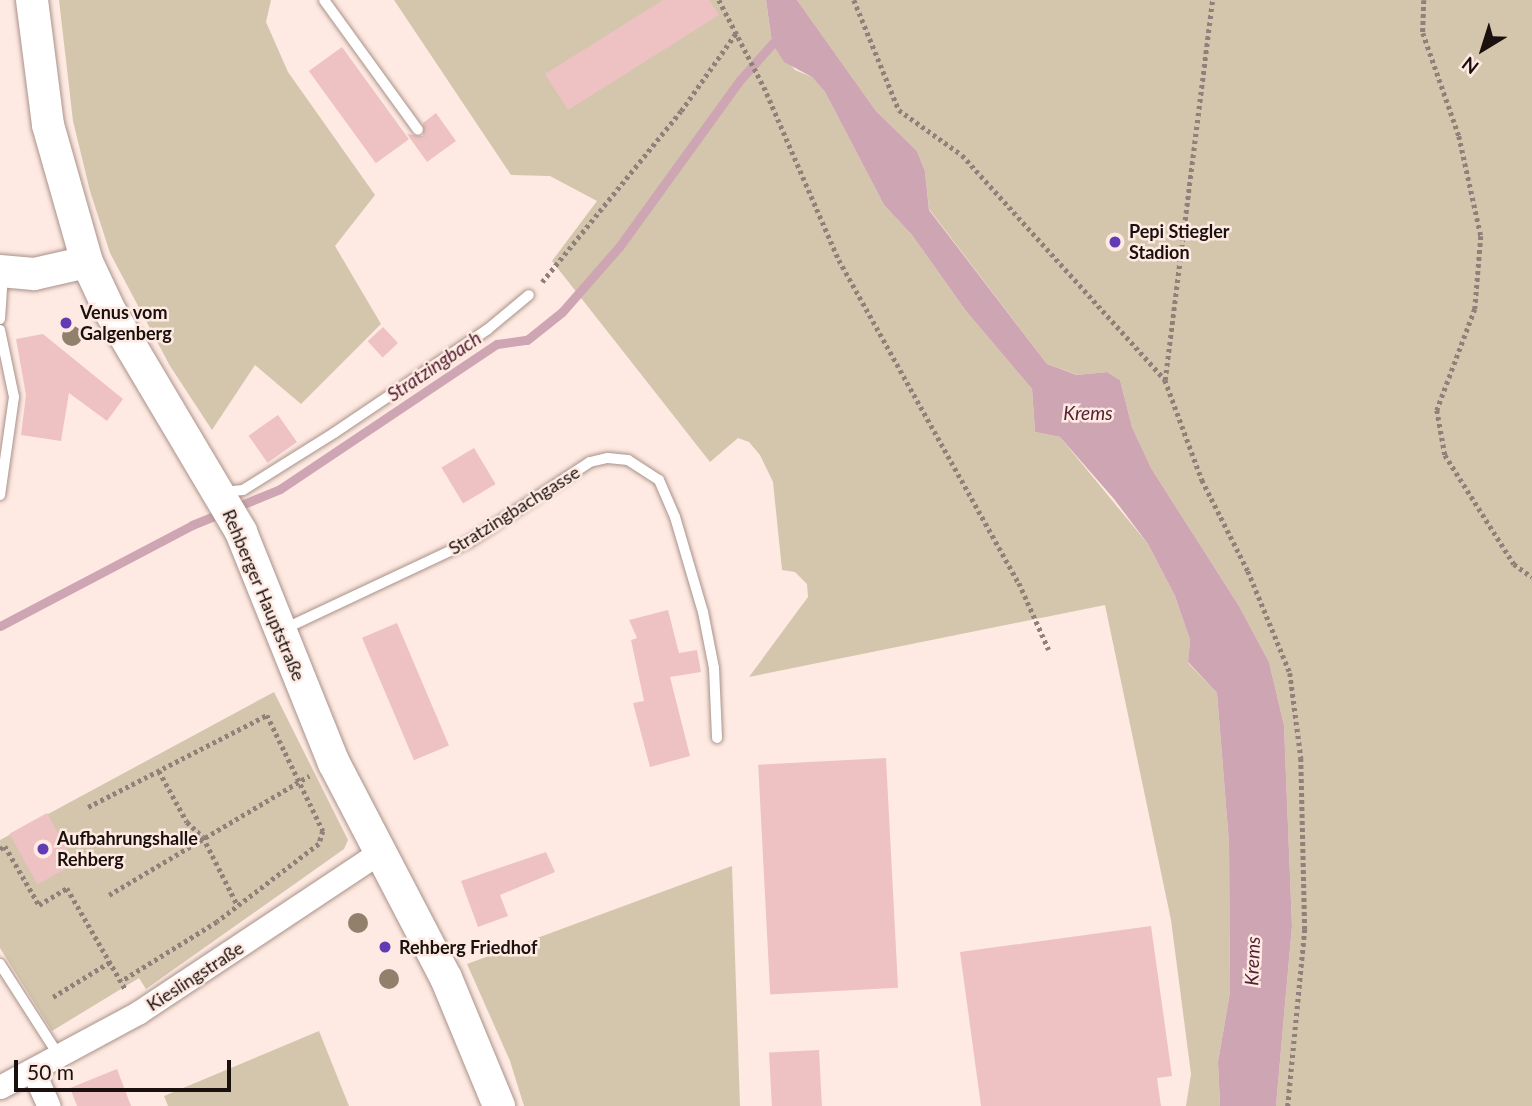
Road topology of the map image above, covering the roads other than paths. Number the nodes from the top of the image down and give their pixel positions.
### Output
1 (32, 0) edge
2 (324, 0) edge
3 (418, 130) dead end
4 (87, 262) junction
5 (2, 272) edge
6 (529, 295) road end
7 (0, 319) edge
8 (0, 330) edge
9 (221, 492) junction
10 (0, 495) edge
11 (279, 631) junction
12 (717, 737) dead end
13 (381, 851) junction
14 (0, 964) edge
15 (60, 1058) junction
16 (34, 1073) junction
17 (0, 1087) edge
18 (49, 1106) edge
19 (499, 1106) edge

1 - 4 main road, Rehberger Hauptstraße
2 - 3 lane
4 - 5 main road
4 - 9 main road, Rehberger Hauptstraße
5 - 7 lane
6 - 9 lane
8 - 10 lane
9 - 11 main road, Rehberger Hauptstraße
11 - 12 lane, Stratzingbachgasse
11 - 13 main road, Rehberger Hauptstraße
13 - 15 street, Kieslingstraße
13 - 19 main road, Rehberger Hauptstraße
14 - 15 lane
15 - 16 street, Kieslingstraße
16 - 17 street, Kieslingstraße
16 - 18 street

